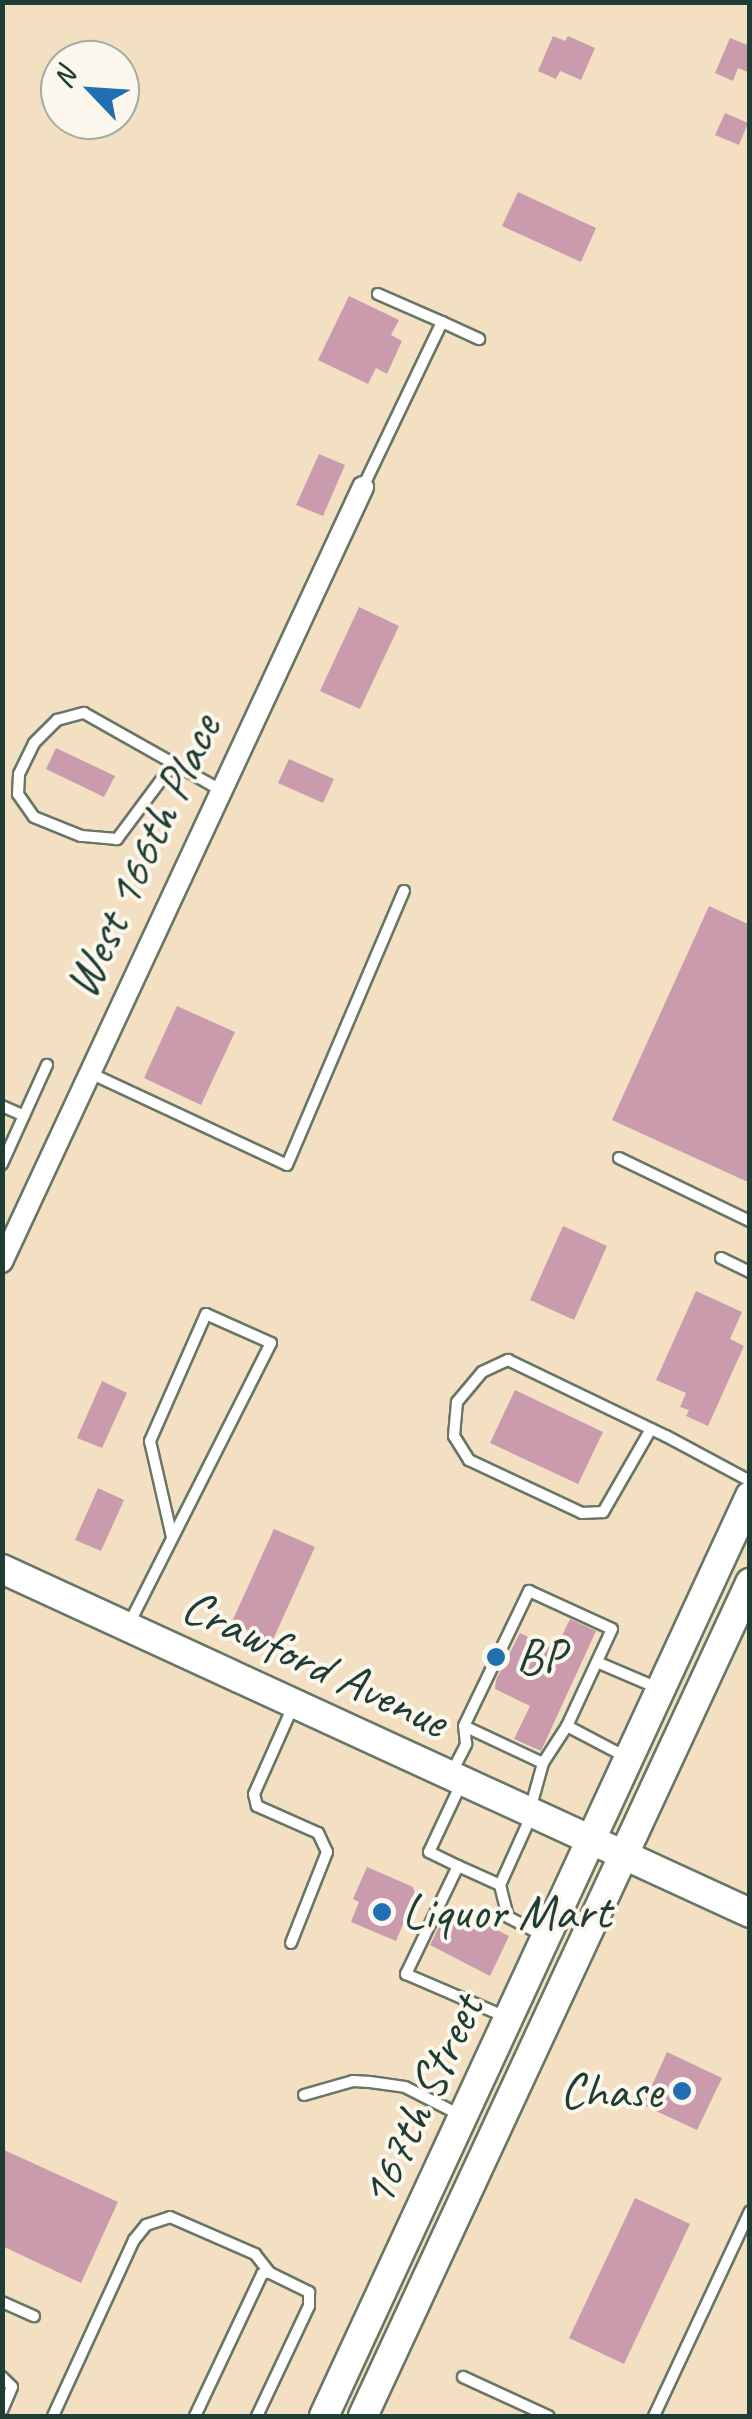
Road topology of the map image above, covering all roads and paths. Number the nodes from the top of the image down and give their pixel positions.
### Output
1 (378, 294) dead end
2 (442, 322) junction
3 (479, 339) dead end
4 (362, 488) joint
5 (173, 764) junction
6 (219, 789) junction
7 (404, 891) dead end
8 (46, 1065) dead end
9 (90, 1073) junction
10 (2, 1106) edge
11 (24, 1116) junction
12 (619, 1158) dead end
13 (2, 1164) edge
14 (750, 1220) edge
15 (721, 1258) dead end
16 (2, 1262) edge
17 (750, 1272) edge
18 (651, 1429) junction
19 (750, 1480) edge
20 (750, 1496) edge
21 (172, 1537) junction
22 (2, 1570) edge
23 (750, 1583) edge
24 (128, 1627) junction
25 (597, 1662) junction
26 (661, 1690) junction
27 (295, 1704) junction
28 (464, 1726) junction
29 (567, 1726) junction
30 (628, 1758) junction
31 (542, 1763) junction
32 (457, 1778) junction
33 (531, 1812) junction
34 (590, 1839) junction
35 (624, 1854) junction
36 (458, 1866) junction
37 (500, 1885) junction
38 (750, 1912) edge
39 (546, 1937) junction
40 (291, 1942) dead end
41 (508, 2019) junction
42 (304, 2095) dead end
43 (463, 2117) junction
44 (750, 2211) edge
45 (270, 2273) junction
46 (2, 2302) edge
47 (34, 2316) dead end
48 (3, 2377) edge
49 (463, 2377) dead end
50 (2, 2410) edge
51 (52, 2416) edge
52 (195, 2416) edge
53 (258, 2416) edge
54 (324, 2416) edge
55 (363, 2416) edge
56 (548, 2416) edge
57 (654, 2416) edge

1 - 2 lane
2 - 3 lane
2 - 4 lane
4 - 6 street, West 166th Place
5 - 5 lane
5 - 6 lane
6 - 9 street, West 166th Place
7 - 9 lane
8 - 11 lane
9 - 16 street, West 166th Place
10 - 11 lane
11 - 13 lane
12 - 14 lane
15 - 17 lane
18 - 18 lane
18 - 19 lane
20 - 26 main road, 167th Street
21 - 21 lane
21 - 24 lane
22 - 24 main road, Crawford Avenue
23 - 35 main road, 167th Street
24 - 27 main road, Crawford Avenue
25 - 26 lane
25 - 28 lane
25 - 29 lane
26 - 30 main road, 167th Street
27 - 32 main road, Crawford Avenue
27 - 40 lane
28 - 31 lane
28 - 32 lane
29 - 30 lane
29 - 31 lane
30 - 34 main road, 167th Street
31 - 33 lane
32 - 33 main road, Crawford Avenue
32 - 36 lane
33 - 34 main road, Crawford Avenue
33 - 37 lane
34 - 35 main road, Crawford Avenue
34 - 39 main road, 167th Street
35 - 38 main road, Crawford Avenue
35 - 55 main road, 167th Street
36 - 37 lane
36 - 41 lane
37 - 39 lane
39 - 41 main road, 167th Street
41 - 43 main road, 167th Street
42 - 43 lane
43 - 54 main road, 167th Street
44 - 57 lane
45 - 51 lane
45 - 52 lane
45 - 53 lane
46 - 47 lane
48 - 50 lane
49 - 56 lane

